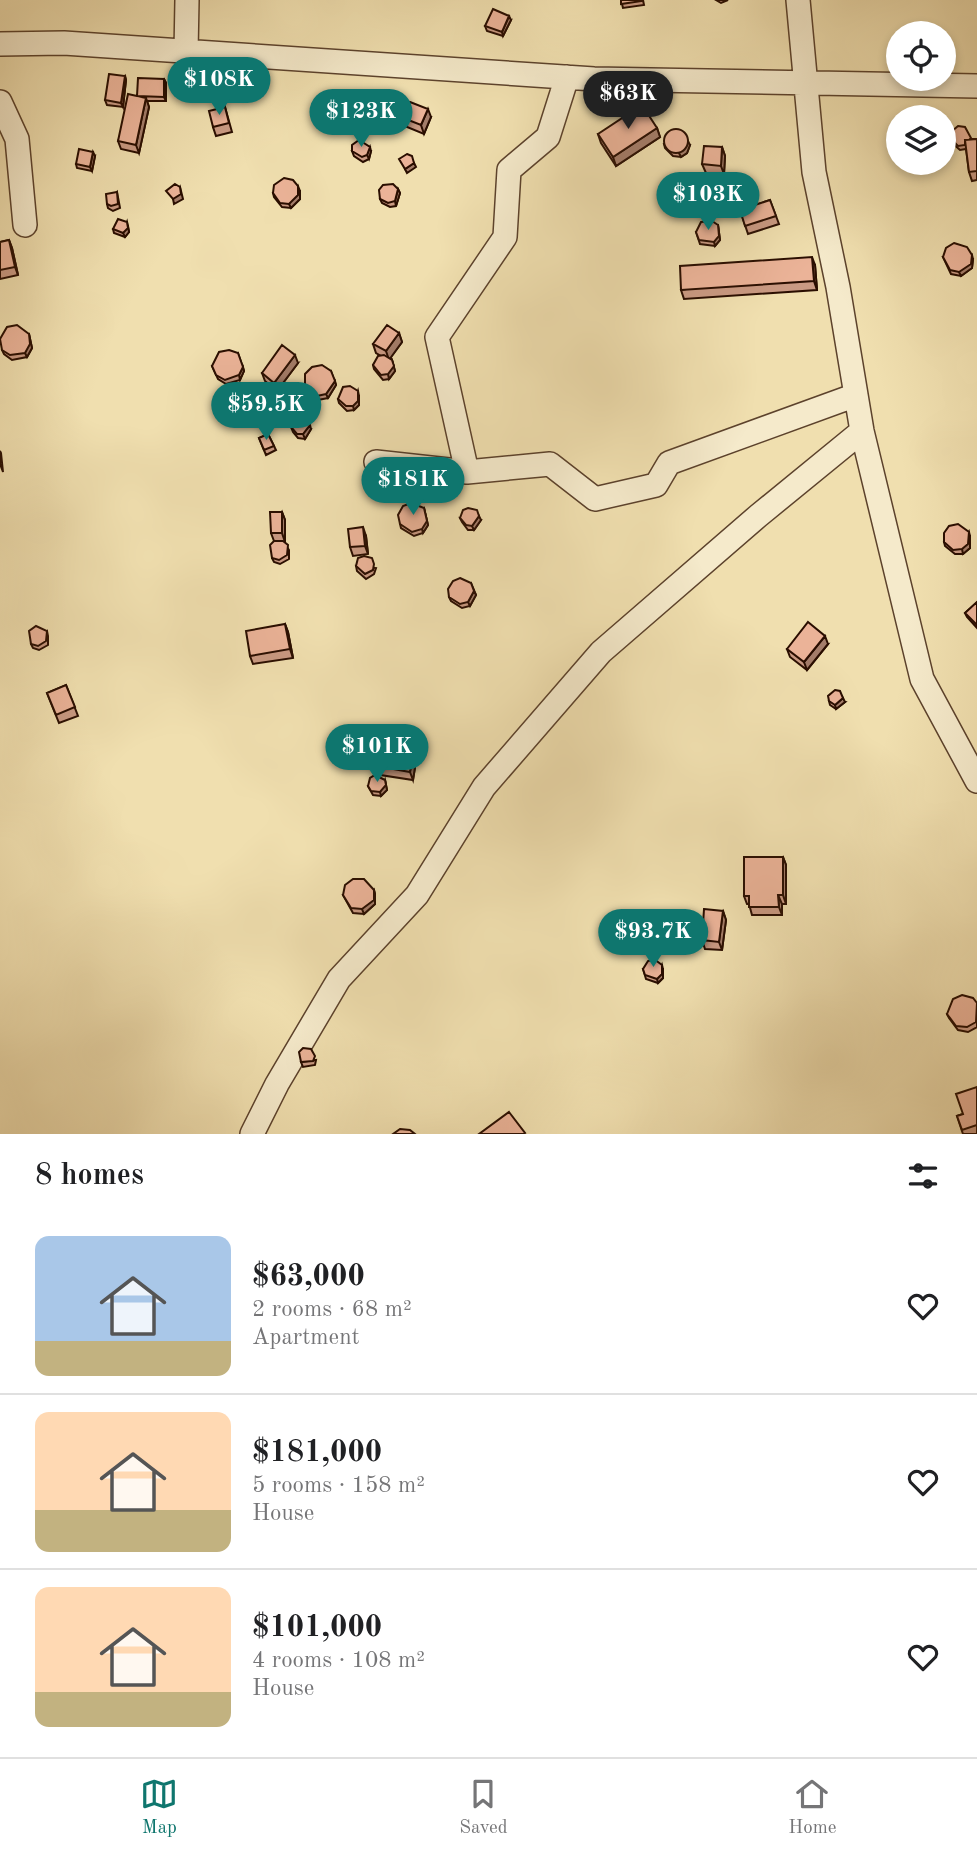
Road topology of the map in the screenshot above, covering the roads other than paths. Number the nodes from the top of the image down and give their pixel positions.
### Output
1 (187, 0) edge
2 (798, 0) edge
3 (0, 44) edge
4 (186, 52) junction
5 (567, 77) junction
6 (806, 82) junction
7 (977, 86) edge
8 (0, 102) edge
9 (25, 225) dead end
10 (856, 395) junction
11 (862, 431) junction
12 (376, 462) dead end
13 (467, 472) junction
14 (977, 781) edge
15 (252, 1134) edge

1 - 4 street
2 - 6 street
3 - 4 street
4 - 5 street
5 - 6 street
5 - 13 street
6 - 7 street
6 - 10 street
8 - 9 street
10 - 11 street
10 - 13 street
11 - 14 street
11 - 15 street
12 - 13 street

